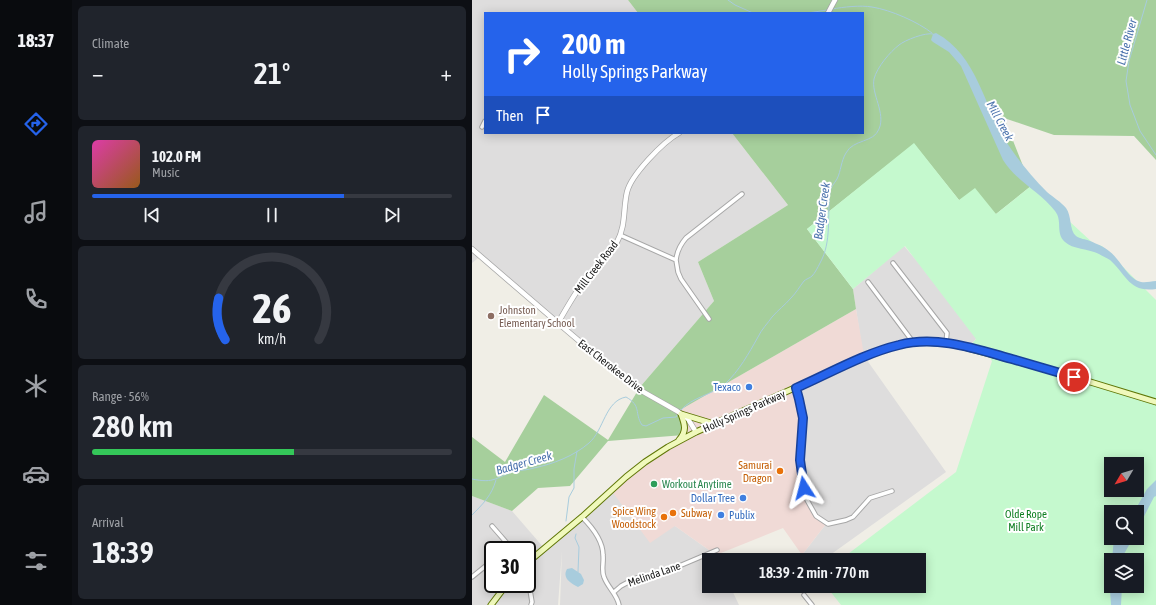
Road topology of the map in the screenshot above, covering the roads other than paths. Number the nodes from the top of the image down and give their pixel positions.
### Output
1 (835, 0) edge
2 (828, 12) edge
3 (484, 123) edge
4 (482, 127) dead end
5 (678, 134) edge
6 (742, 194) dead end
7 (620, 235) junction
8 (472, 249) edge
9 (676, 260) junction
10 (893, 263) dead end
11 (868, 282) dead end
12 (709, 319) dead end
13 (558, 323) junction
14 (913, 342) junction
15 (946, 343) junction
16 (796, 388) junction
17 (1156, 402) edge
18 (681, 414) junction
19 (714, 424) junction
20 (696, 432) junction
21 (678, 441) junction
22 (892, 491) dead end
23 (582, 518) junction
24 (492, 526) dead end
25 (505, 541) edge
26 (717, 550) dead end
27 (536, 555) edge
28 (484, 567) edge
29 (472, 576) edge
30 (614, 592) junction
31 (500, 593) edge
32 (530, 593) edge
33 (804, 595) dead end
34 (491, 605) edge
35 (531, 605) edge
36 (619, 605) edge
37 (812, 605) edge

1 - 2 street
3 - 4 street
5 - 7 street, Mill Creek Road
6 - 9 street
7 - 9 street
7 - 13 street, Mill Creek Road
8 - 13 street, East Cherokee Drive
9 - 12 street
10 - 15 street
11 - 14 street
13 - 18 street, East Cherokee Drive
14 - 15 main road, Holly Springs Parkway
14 - 16 main road, Holly Springs Parkway
15 - 17 main road, Holly Springs Parkway
16 - 19 main road, Holly Springs Parkway
16 - 22 street
18 - 19 main road
18 - 20 street, East Cherokee Drive
18 - 21 main road
19 - 20 main road, Holly Springs Parkway
20 - 21 main road, Holly Springs Parkway
21 - 23 main road, Holly Springs Parkway
23 - 27 main road, Holly Springs Parkway
23 - 30 street
24 - 25 street
26 - 30 street, Melinda Lane
28 - 29 street
30 - 36 street
31 - 34 main road
32 - 35 street
33 - 37 street

